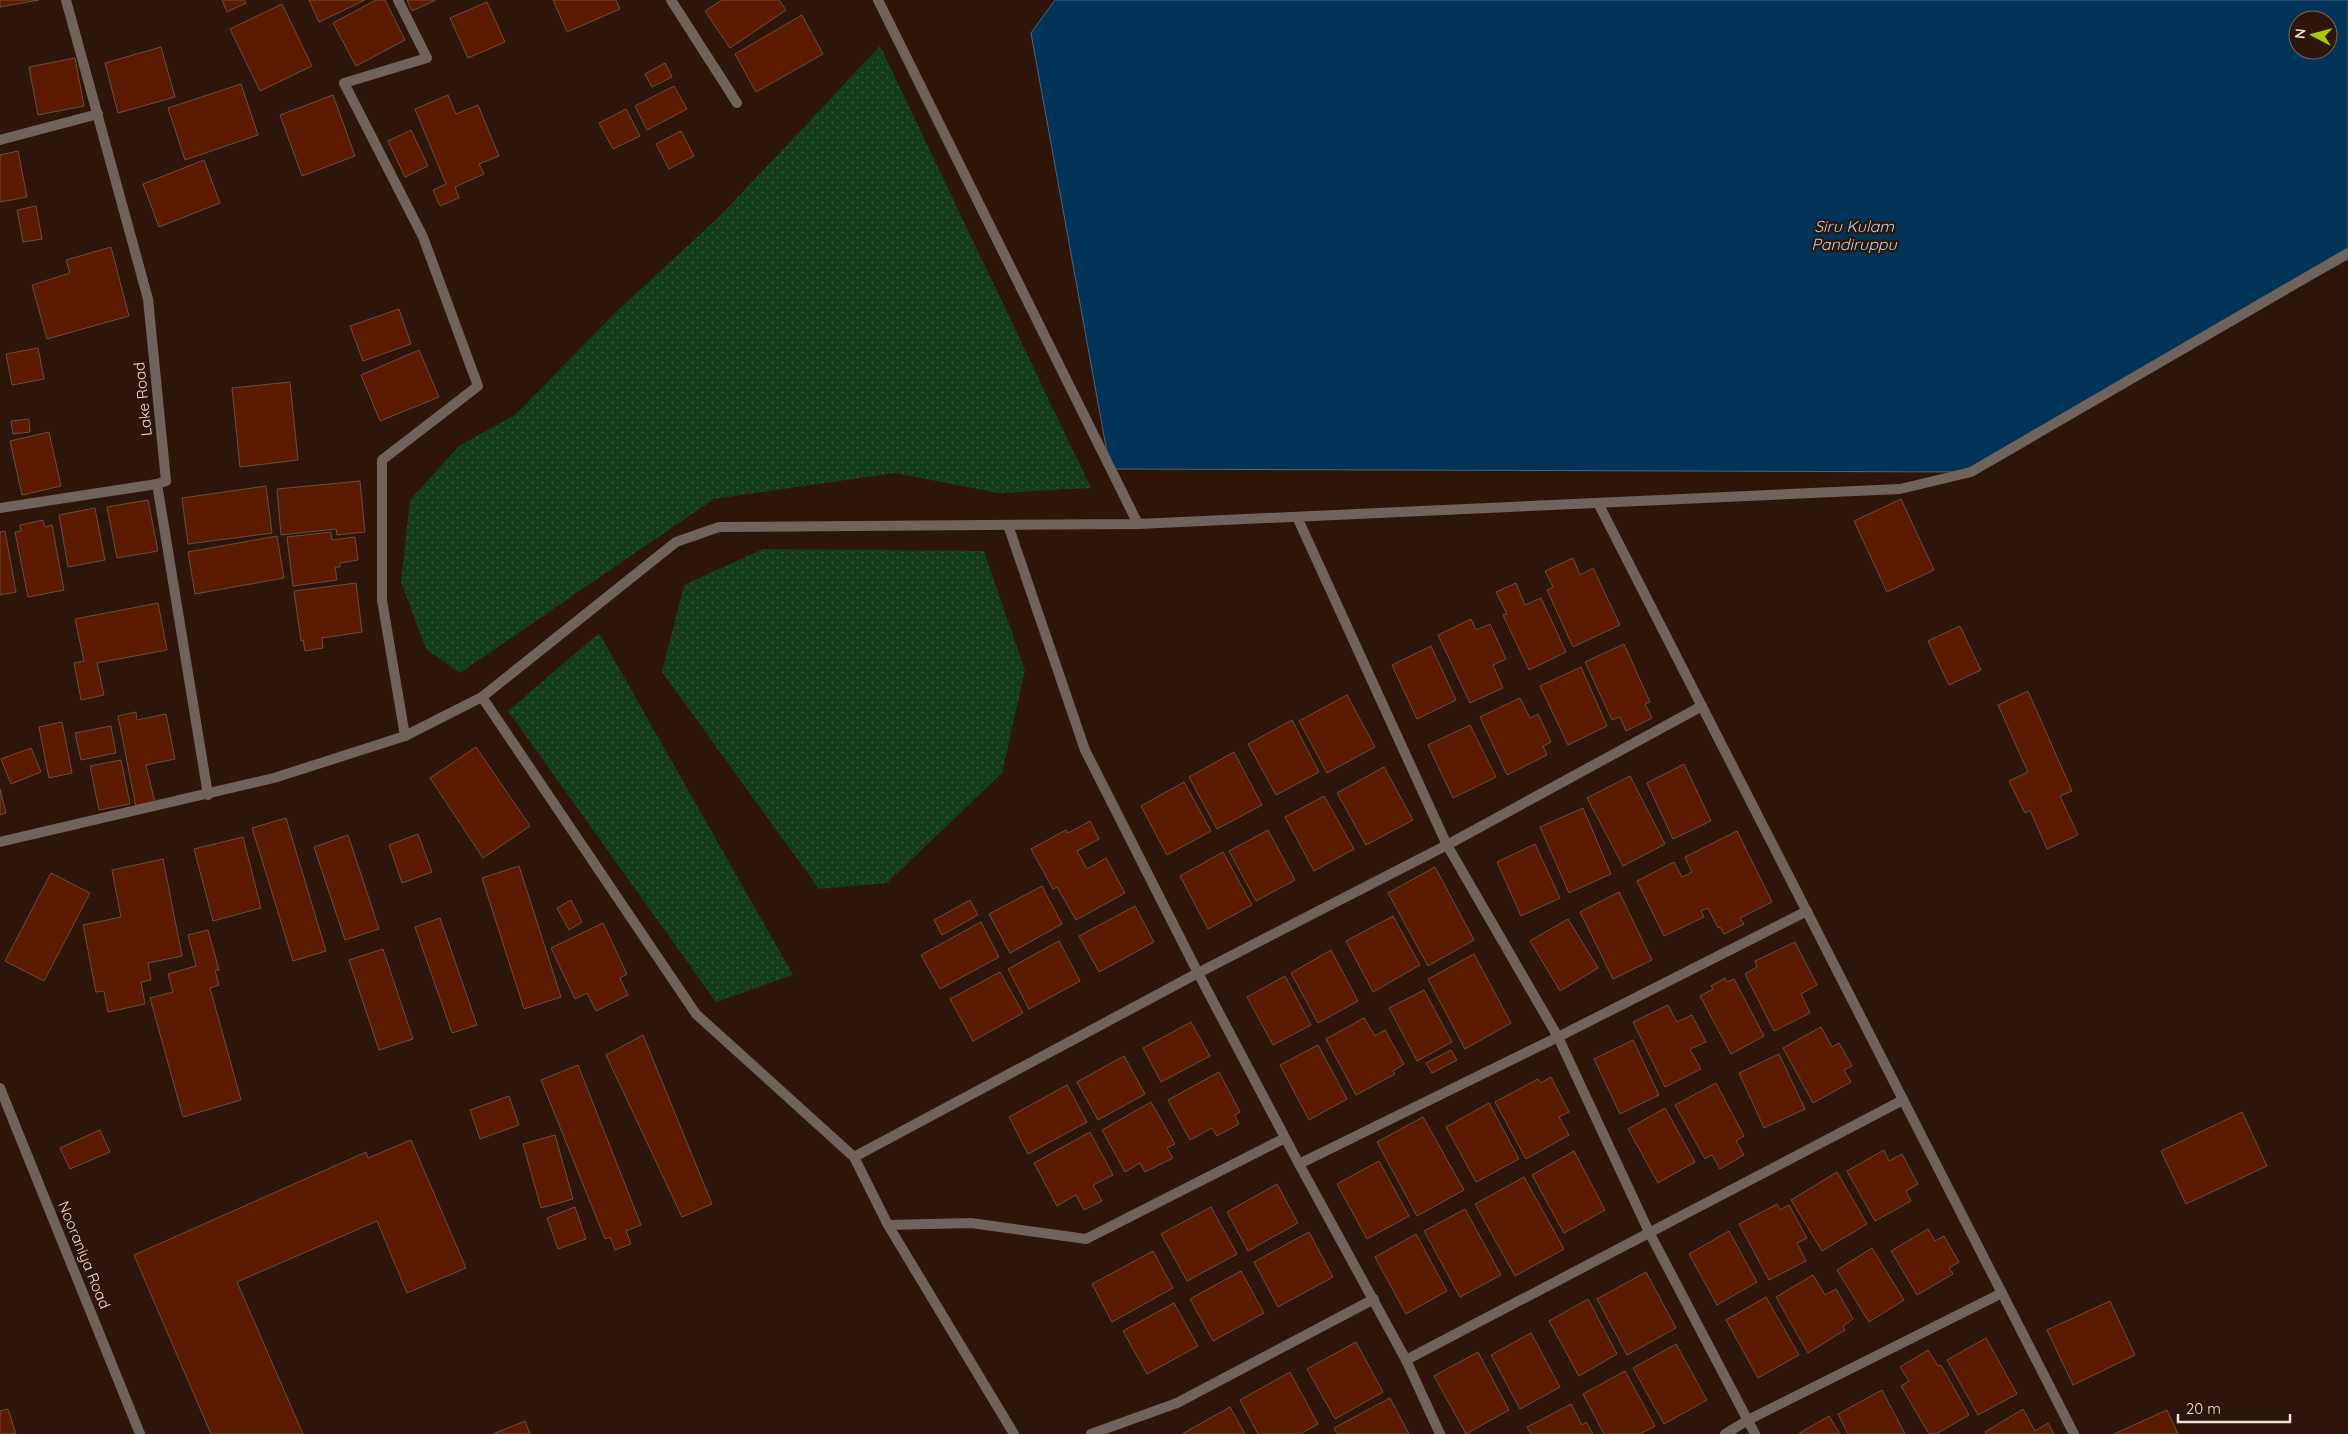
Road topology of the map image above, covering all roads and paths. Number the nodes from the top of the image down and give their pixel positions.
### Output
1 (66, 0) edge
2 (398, 0) edge
3 (671, 0) edge
4 (878, 0) edge
5 (737, 103) dead end
6 (98, 114) junction
7 (0, 140) edge
8 (2348, 253) edge
9 (156, 484) junction
10 (1598, 503) junction
11 (0, 508) edge
12 (1297, 517) junction
13 (1138, 524) junction
14 (1008, 525) junction
15 (482, 697) junction
16 (1702, 706) junction
17 (405, 736) junction
18 (208, 795) junction
19 (0, 842) edge
20 (1447, 845) junction
21 (1807, 911) junction
22 (1198, 973) junction
23 (1558, 1037) junction
24 (0, 1088) edge
25 (1903, 1100) junction
26 (1285, 1138) junction
27 (854, 1158) junction
28 (1299, 1164) junction
29 (888, 1225) junction
30 (1649, 1232) junction
31 (2002, 1293) junction
32 (1374, 1299) junction
33 (1406, 1360) junction
34 (1748, 1420) junction
35 (140, 1434) edge
36 (1014, 1434) edge
37 (1092, 1434) edge
38 (1440, 1434) edge
39 (1725, 1434) edge
40 (1755, 1434) edge
41 (2074, 1434) edge

1 - 6 street, Lake Road
2 - 17 street
3 - 5 street
4 - 13 street
6 - 7 street
6 - 9 street, Lake Road
8 - 10 street
9 - 11 street
9 - 18 street
10 - 12 street
10 - 16 street
12 - 13 street
12 - 20 street
13 - 14 street
14 - 15 street
14 - 22 street
15 - 17 street
15 - 27 street
16 - 20 street
16 - 21 street
17 - 18 street
18 - 19 street
20 - 22 street
20 - 23 street
21 - 23 street
21 - 25 street
22 - 26 street
22 - 27 street
23 - 28 street
23 - 30 street
24 - 35 street, Nooraniya Road
25 - 30 street
25 - 31 street
26 - 28 street
26 - 29 street
27 - 29 street
28 - 32 street
29 - 36 street
30 - 33 street
30 - 34 street
31 - 34 street
31 - 41 street
32 - 33 street
32 - 37 street
33 - 38 street
34 - 39 street
34 - 40 street

